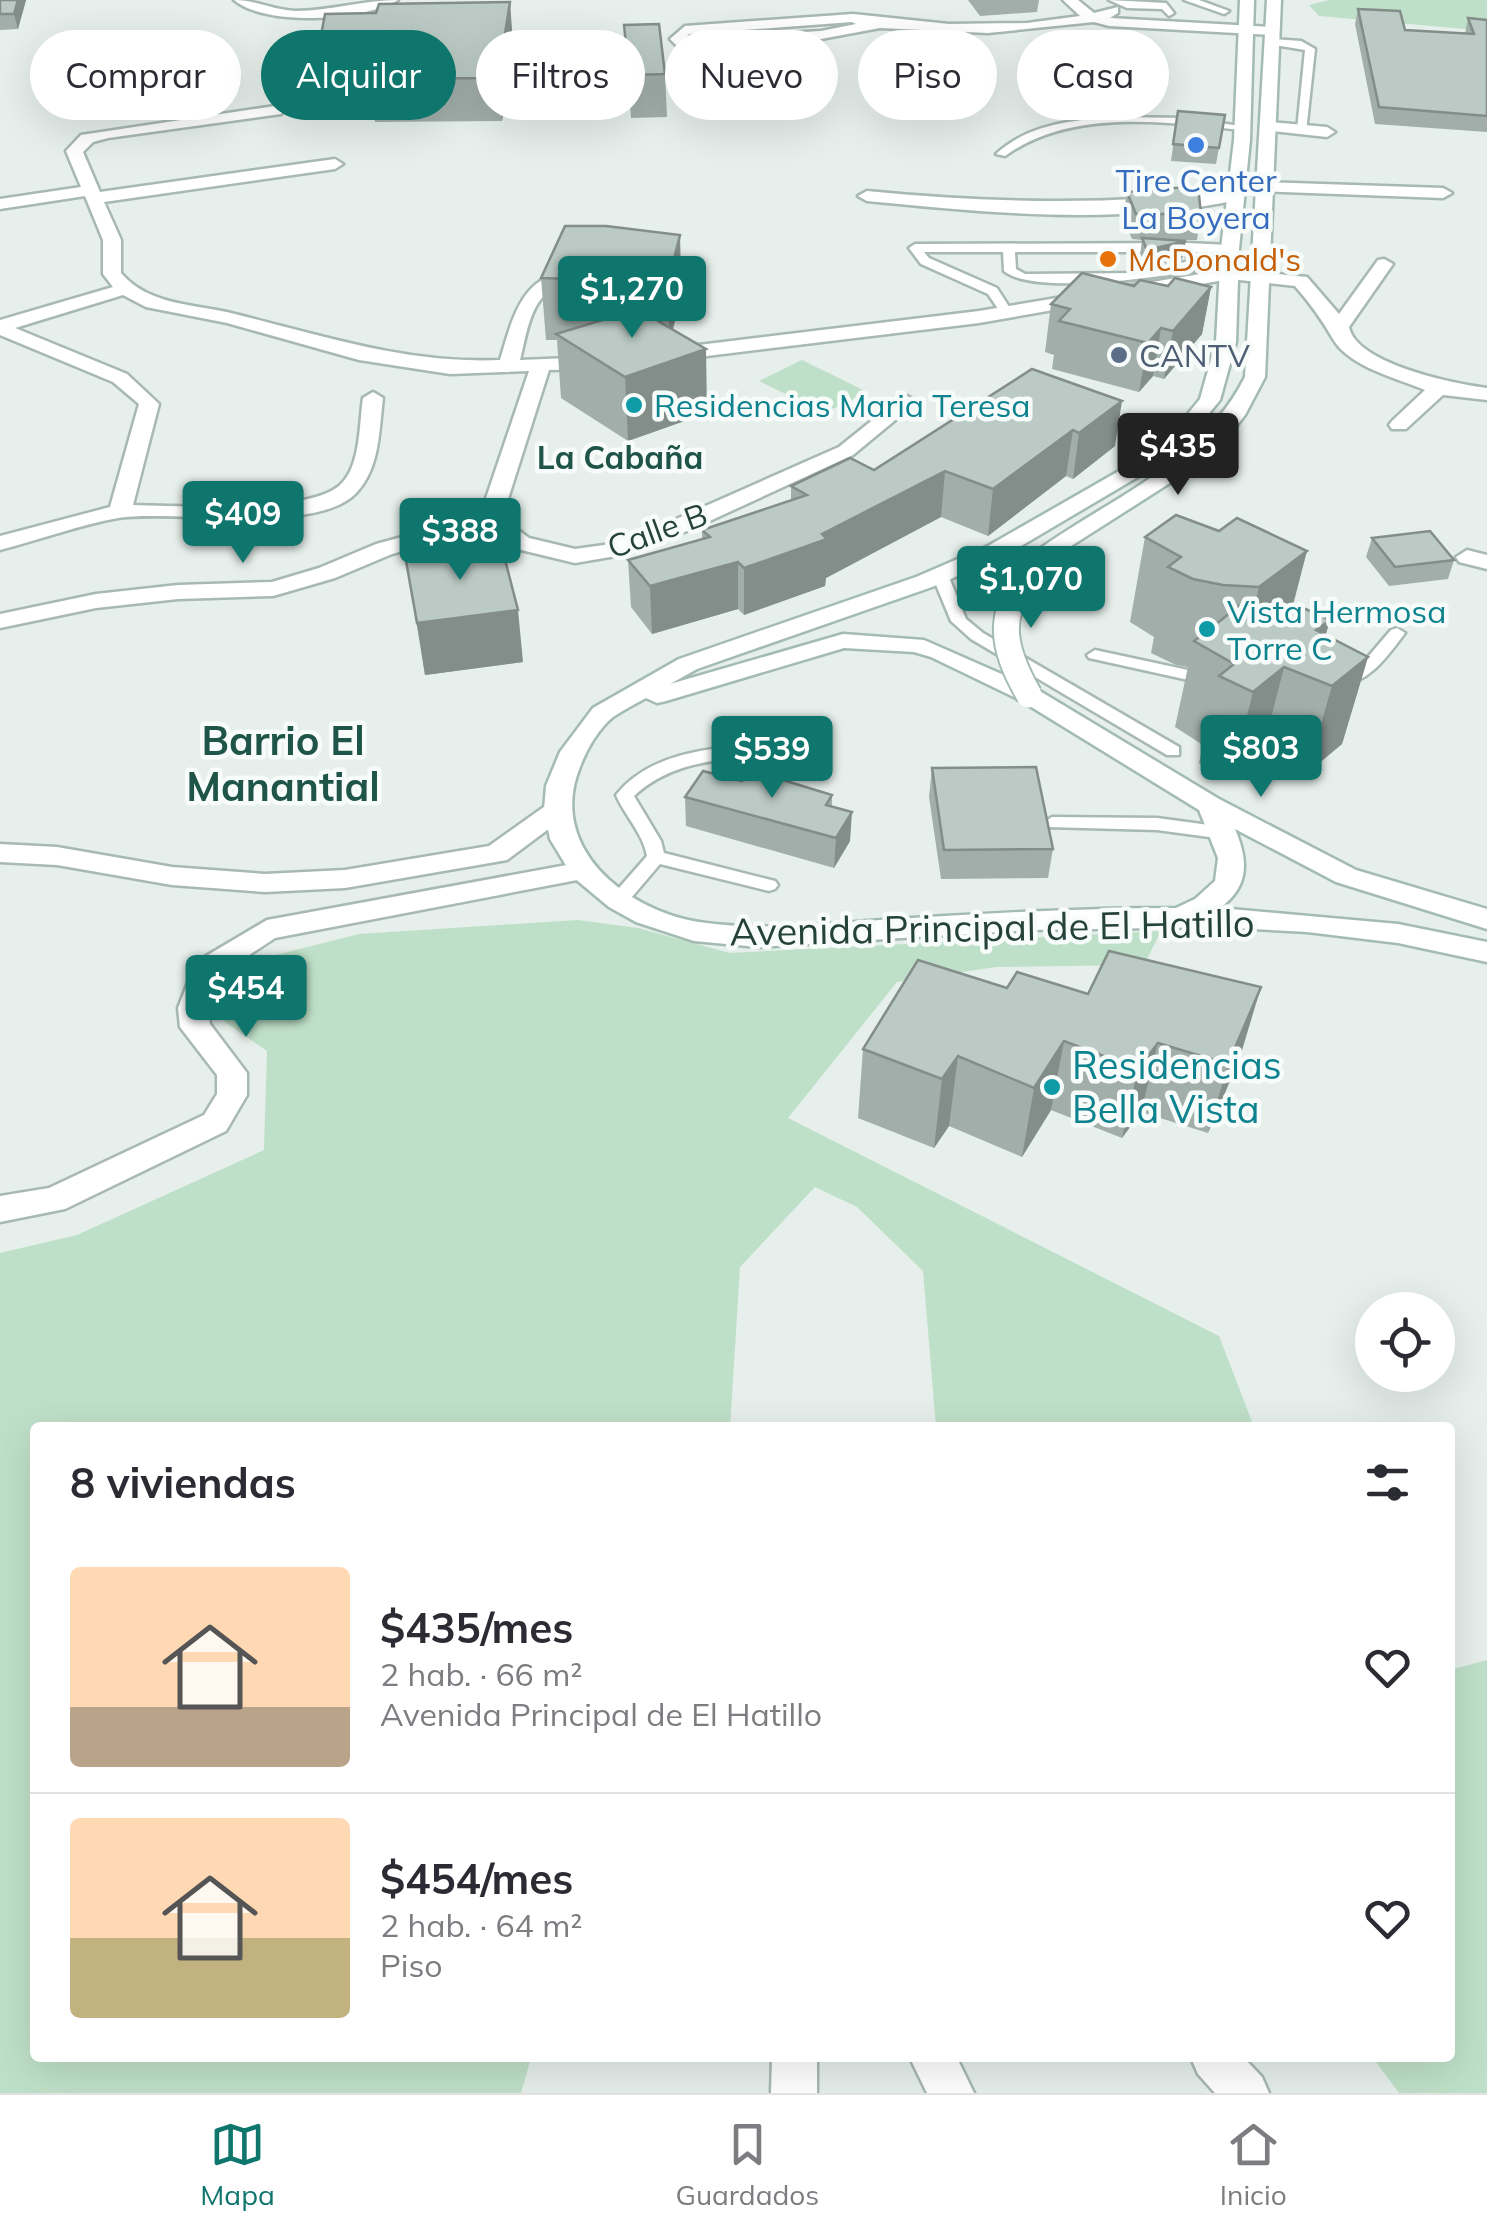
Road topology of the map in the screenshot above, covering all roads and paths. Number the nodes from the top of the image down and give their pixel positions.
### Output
1 (241, 0) edge
2 (391, 0) edge
3 (833, 0) edge
4 (1070, 0) edge
5 (1088, 0) edge
6 (1247, 0) edge
7 (1274, 0) edge
8 (1114, 5) edge
9 (1224, 9) edge
10 (1194, 11) edge
11 (853, 18) junction
12 (1096, 18) junction
13 (1245, 23) junction
14 (878, 24) junction
15 (1272, 31) junction
16 (261, 113) edge
17 (1042, 120) dead end
18 (1094, 122) junction
19 (1242, 127) junction
20 (1269, 128) junction
21 (1302, 130) junction
22 (1326, 132) dead end
23 (1001, 154) dead end
24 (335, 164) dead end
25 (1266, 187) junction
26 (1443, 193) dead end
27 (94, 194) junction
28 (868, 196) dead end
29 (1236, 196) junction
30 (0, 204) edge
31 (1187, 246) junction
32 (1009, 248) junction
33 (1230, 249) junction
34 (1384, 264) dead end
35 (1230, 274) junction
36 (1258, 274) junction
37 (610, 281) edge
38 (125, 289) junction
39 (1007, 313) junction
40 (0, 327) edge
41 (1339, 327) junction
42 (541, 366) junction
43 (508, 368) junction
44 (1438, 388) junction
45 (1487, 394) edge
46 (374, 398) dead end
47 (906, 402) dead end
48 (1399, 426) dead end
49 (120, 511) junction
50 (490, 520) junction
51 (0, 543) edge
52 (940, 574) junction
53 (0, 621) edge
54 (1397, 633) dead end
55 (1095, 655) dead end
56 (1223, 681) edge
57 (1320, 687) edge
58 (1029, 695) junction
59 (602, 713) junction
60 (785, 746) dead end
61 (1173, 751) dead end
62 (1210, 806) junction
63 (558, 810) junction
64 (1052, 823) edge
65 (1224, 833) junction
66 (0, 853) edge
67 (497, 854) junction
68 (656, 858) junction
69 (583, 870) junction
70 (518, 882) junction
71 (769, 885) dead end
72 (619, 900) junction
73 (1180, 918) junction
74 (1487, 919) edge
75 (1487, 952) edge
76 (0, 1209) edge
77 (795, 2062) edge
78 (936, 2062) edge
79 (1218, 2062) edge
80 (794, 2093) edge
81 (951, 2093) edge
82 (1246, 2093) edge

1 - 2 street
3 - 11 street
4 - 12 street
5 - 8 street
6 - 13 street
7 - 15 street
8 - 10 street
8 - 12 street
9 - 10 street
9 - 13 street
10 - 12 street
10 - 13 street
11 - 14 street
11 - 14 street
12 - 14 street
13 - 15 street
13 - 19 street
15 - 20 street
15 - 21 lane
16 - 27 street
17 - 18 lane
18 - 19 lane
18 - 23 lane
19 - 29 street
20 - 21 street
20 - 25 street
21 - 22 street
24 - 27 street
25 - 26 street
25 - 36 street
27 - 30 street
27 - 38 street
28 - 29 street
29 - 33 street
31 - 32 lane
31 - 32 lane
31 - 33 lane
32 - 39 lane
33 - 35 street
34 - 41 street
35 - 36 street
35 - 39 street
35 - 52 street
36 - 41 street
36 - 58 street, bridge
37 - 43 street
38 - 40 street
38 - 43 street
39 - 42 street
40 - 49 street
41 - 44 street
42 - 43 street
42 - 50 street
44 - 45 street
44 - 48 street
46 - 49 street
47 - 50 street, Calle B
49 - 51 street
50 - 53 street
52 - 59 street
52 - 61 lane
54 - 57 lane
55 - 56 lane
58 - 59 street
58 - 62 street
59 - 63 street
60 - 68 lane
62 - 65 street
62 - 74 street
63 - 67 street
63 - 69 street, Avenida Principal de El Hatillo
64 - 65 lane
65 - 73 street
66 - 67 street
67 - 70 street
68 - 71 lane
68 - 72 lane
69 - 70 street
69 - 72 street, Avenida Principal de El Hatillo
70 - 76 street
72 - 73 street, Avenida Principal de El Hatillo
73 - 75 street, Avenida Principal de El Hatillo
77 - 80 street
78 - 81 street
79 - 82 street

